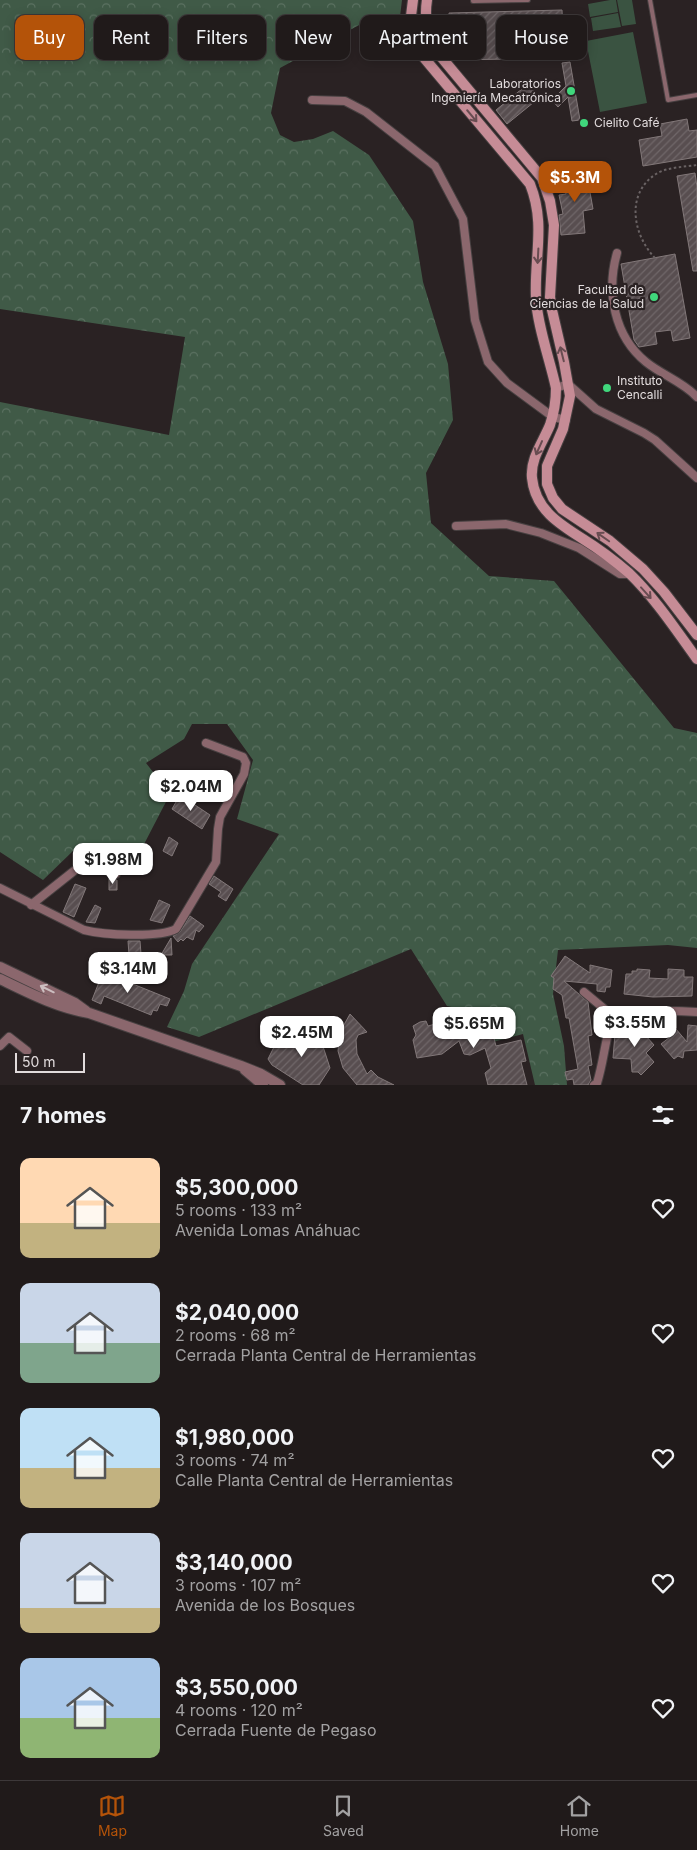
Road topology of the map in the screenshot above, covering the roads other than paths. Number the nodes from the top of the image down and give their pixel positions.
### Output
1 (413, 0) edge
2 (427, 0) edge
3 (528, 0) edge
4 (650, 0) edge
5 (473, 1) edge
6 (697, 95) edge
7 (312, 100) dead end
8 (617, 253) dead end
9 (568, 384) junction
10 (556, 388) junction
11 (697, 397) edge
12 (553, 417) junction
13 (566, 420) junction
14 (697, 478) edge
15 (456, 526) dead end
16 (630, 574) junction
17 (697, 635) edge
18 (697, 659) edge
19 (206, 743) dead end
20 (116, 874) dead end
21 (0, 888) edge
22 (31, 904) junction
23 (0, 967) edge
24 (0, 979) edge
25 (584, 992) dead end
26 (697, 1012) edge
27 (89, 1013) junction
28 (613, 1016) junction
29 (0, 1046) edge
30 (27, 1051) dead end
31 (241, 1066) junction
32 (262, 1085) edge
33 (280, 1085) edge
34 (594, 1085) edge

1 -> 10 main road
9 -> 2 main road
3 - 5 lane
4 - 6 lane
7 - 12 street
8 - 11 street
9 - 10 street
9 - 13 main road
9 - 14 street
10 - 12 main road
12 - 13 street
12 -> 16 main road
17 -> 13 main road
15 - 16 street
16 -> 18 main road
19 - 22 street
20 - 22 street
21 - 22 street
27 -> 23 street
24 - 27 street
25 - 28 street
26 - 28 street
27 - 31 street
28 - 34 street
29 - 30 street
31 - 32 street
31 - 33 street

